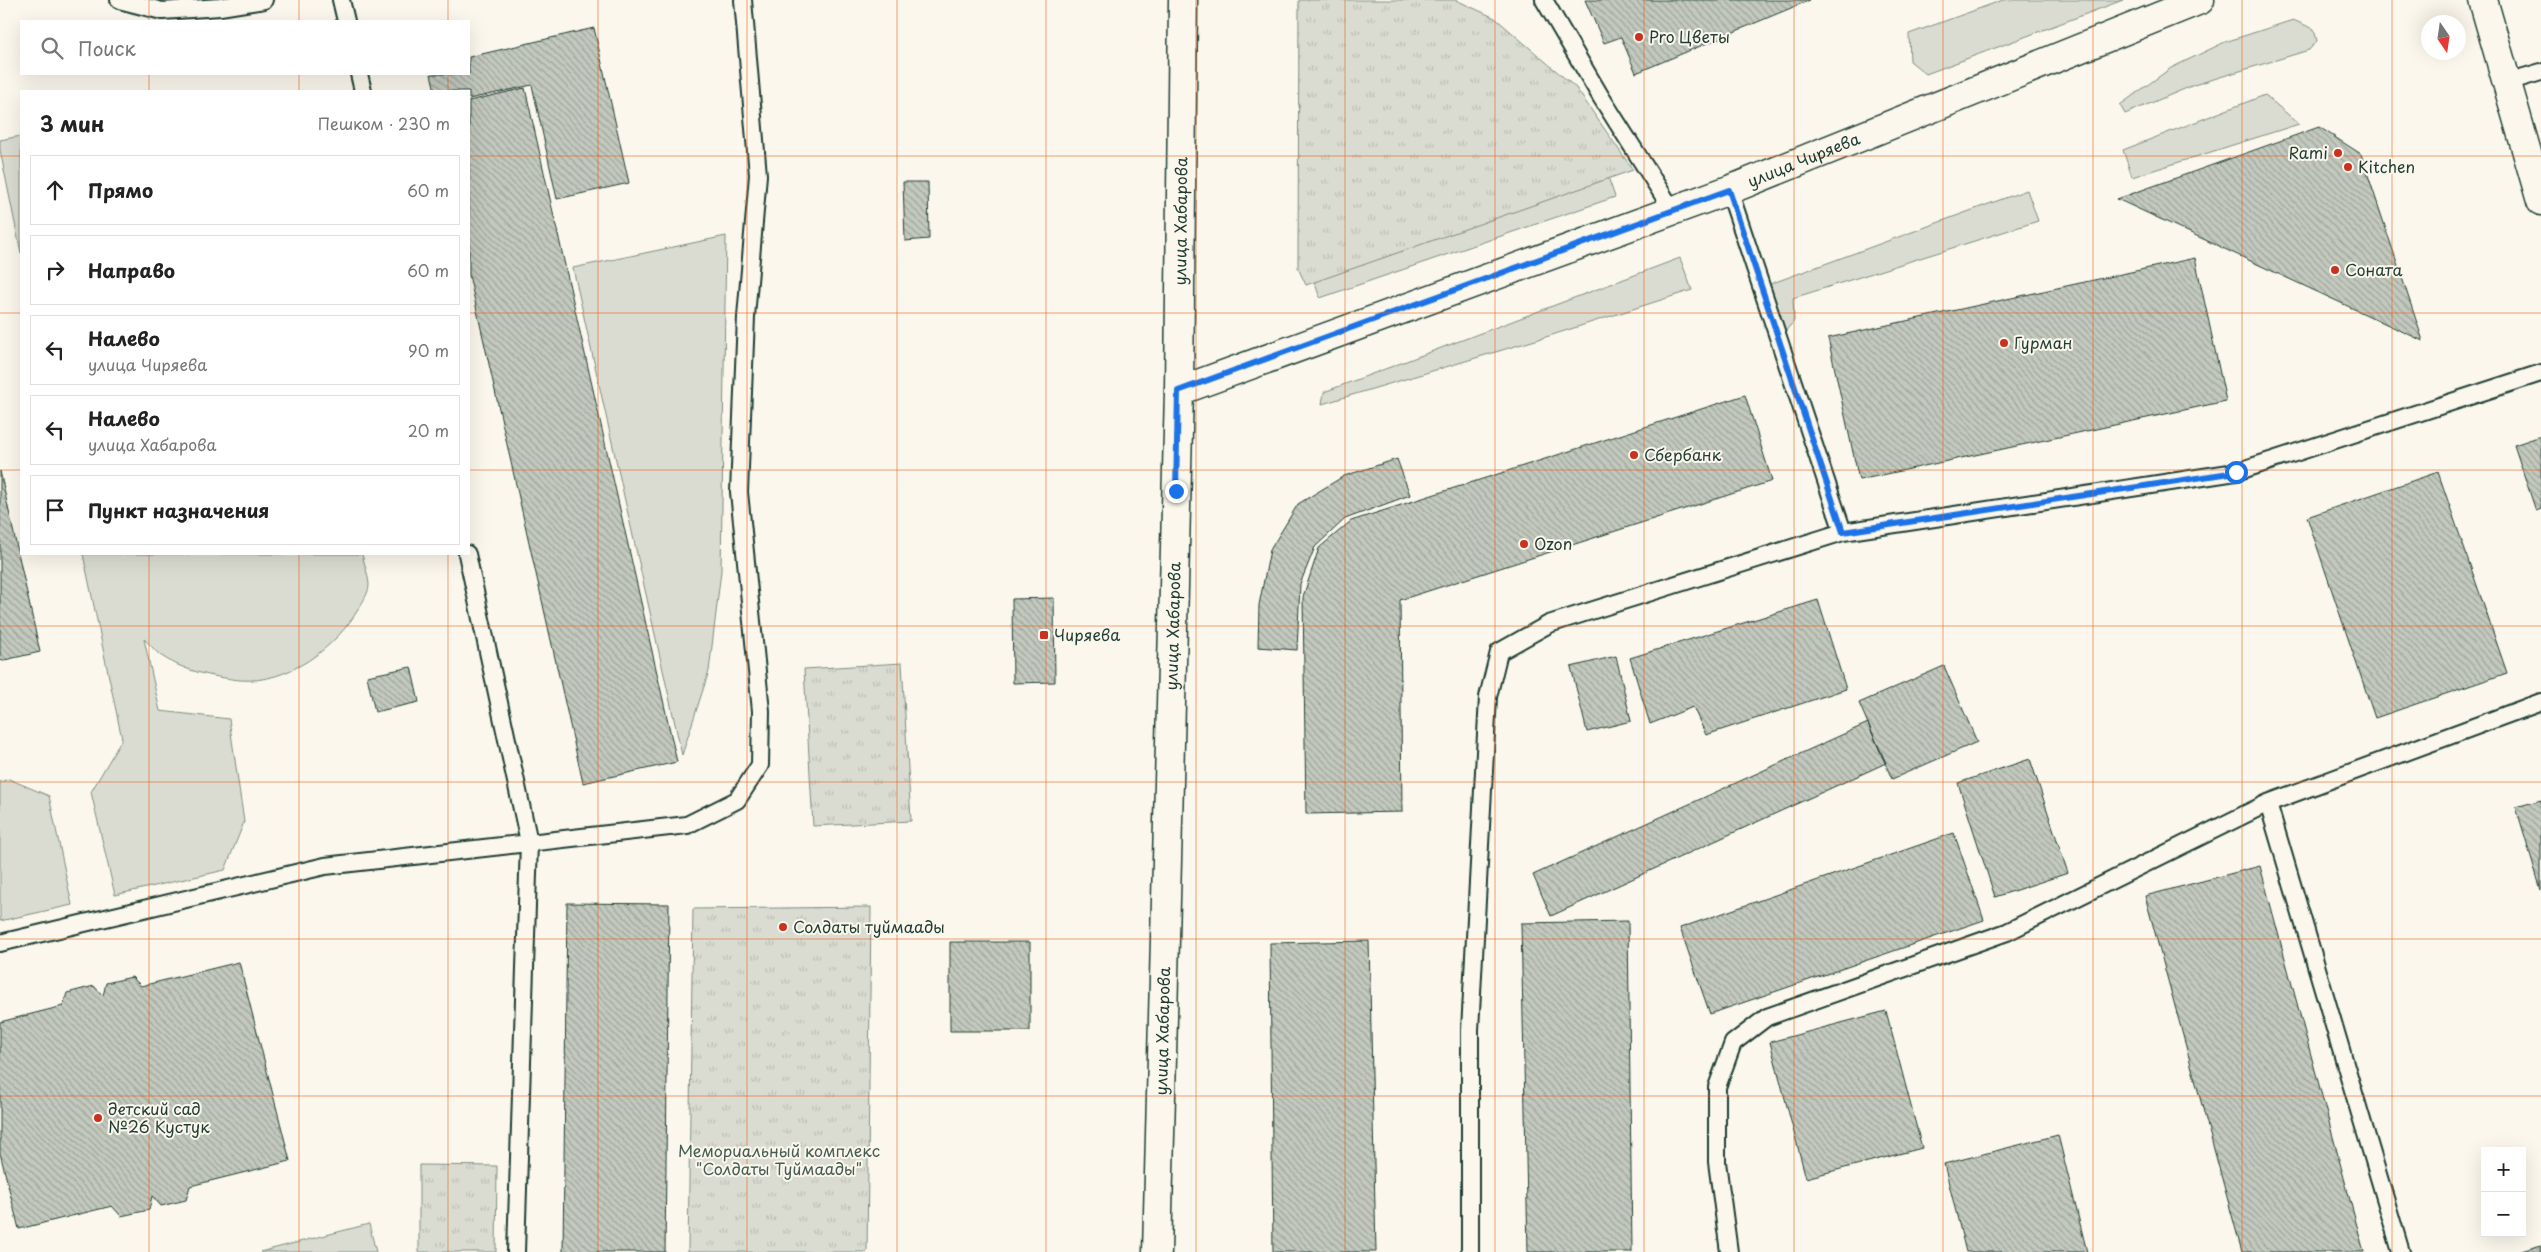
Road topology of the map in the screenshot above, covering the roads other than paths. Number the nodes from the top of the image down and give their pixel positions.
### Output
1 (119, 0) edge
2 (264, 0) edge
3 (341, 0) edge
4 (743, 0) edge
5 (1183, 0) edge
6 (1544, 0) edge
7 (2200, 0) edge
8 (2484, 0) edge
9 (346, 20) edge
10 (2541, 72) edge
11 (359, 75) edge
12 (2507, 82) junction
13 (363, 90) edge
14 (1729, 190) junction
15 (2541, 201) edge
16 (1673, 211) junction
17 (2541, 373) edge
18 (1178, 391) junction
19 (1843, 532) junction
20 (467, 555) edge
21 (2541, 702) edge
22 (2268, 803) junction
23 (529, 842) junction
24 (0, 943) edge
25 (516, 1252) edge
26 (1157, 1252) edge
27 (1470, 1252) edge
28 (1729, 1252) edge
29 (2401, 1252) edge

1 - 2 lane
3 - 9 lane
4 - 23 lane
5 - 18 street, улица Хабарова
6 - 16 lane
7 - 14 street, улица Чиряева
8 - 12 street
10 - 12 lane
11 - 13 lane
12 - 15 street
14 - 16 street, улица Чиряева
14 - 19 lane
16 - 18 street, улица Чиряева
17 - 19 lane
18 - 26 street, улица Хабарова
19 - 27 lane
20 - 23 lane
21 - 22 lane
22 - 28 lane
22 - 29 lane
23 - 24 lane
23 - 25 lane

